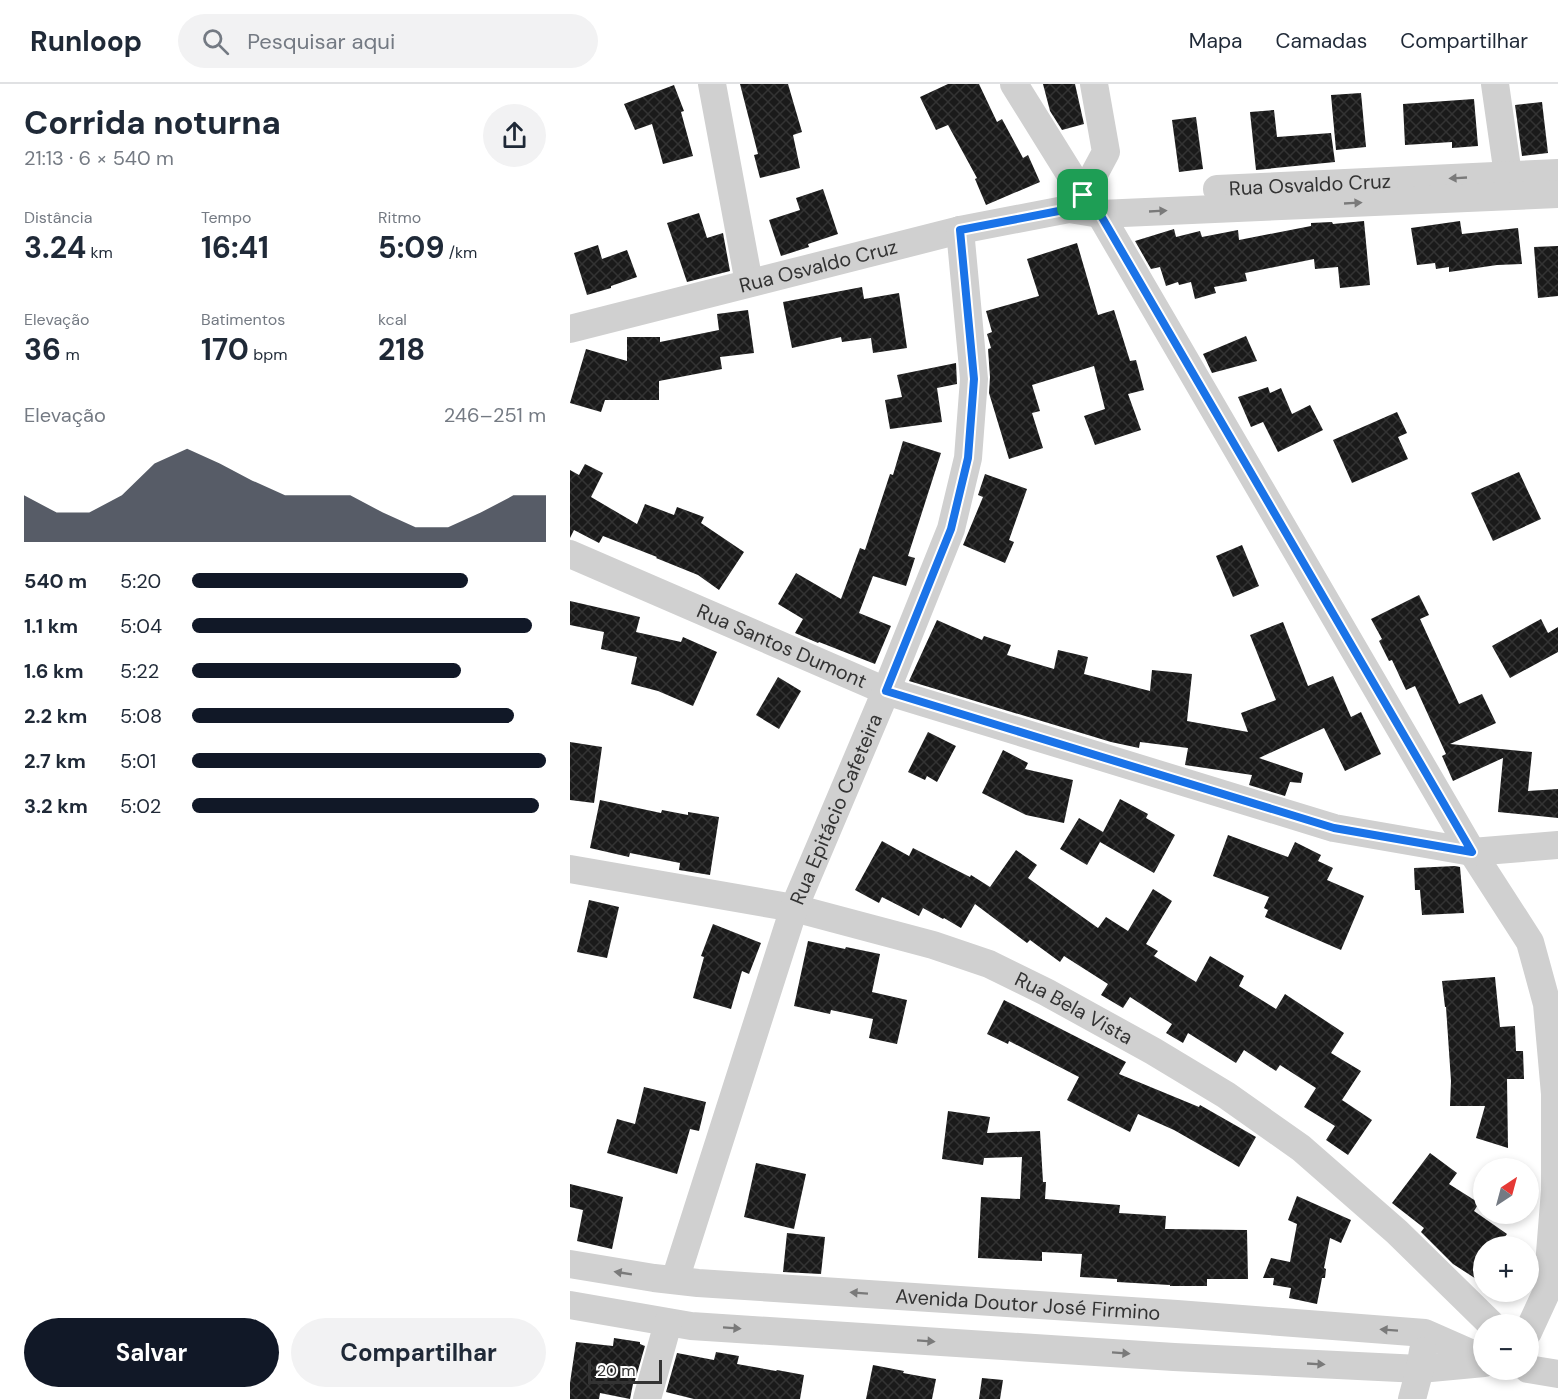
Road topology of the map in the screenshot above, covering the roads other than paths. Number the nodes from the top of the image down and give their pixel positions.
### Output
1 (712, 84) edge
2 (1014, 84) edge
3 (1094, 84) edge
4 (1494, 84) edge
5 (1558, 173) edge
6 (1507, 186) junction
7 (1558, 194) edge
8 (1084, 206) junction
9 (960, 230) junction
10 (749, 283) junction
11 (570, 329) edge
12 (570, 554) edge
13 (886, 691) junction
14 (1558, 845) edge
15 (1472, 852) junction
16 (570, 869) edge
17 (794, 908) junction
18 (570, 1264) edge
19 (676, 1280) junction
20 (570, 1305) edge
21 (1178, 1314) junction
22 (1481, 1314) edge
23 (1536, 1314) edge
24 (667, 1322) junction
25 (1425, 1333) junction
26 (1473, 1356) edge
27 (1174, 1357) junction
28 (1473, 1362) edge
29 (1420, 1369) junction
30 (1539, 1371) edge
31 (1558, 1374) edge
32 (647, 1399) edge
33 (1412, 1399) edge

1 - 10 street
2 - 8 street
3 - 8 street
4 - 6 street
5 - 6 street, Rua Osvaldo Cruz
6 - 7 street, Rua Osvaldo Cruz
6 - 8 street, Rua Osvaldo Cruz
8 - 9 street, Rua Osvaldo Cruz
8 - 15 street
9 - 10 street, Rua Osvaldo Cruz
9 - 13 street, Rua Epitácio Cafeteira
10 - 11 street, Rua Osvaldo Cruz
12 - 13 street, Rua Santos Dumont
13 - 15 street, Rua Santos Dumont
13 - 17 street, Rua Epitácio Cafeteira
14 - 15 street, Rua Santos Dumont
15 - 23 street
16 - 17 street, Rua Bela Vista
17 - 19 street, Rua Epitácio Cafeteira
17 - 22 street, Rua Bela Vista
19 -> 18 street, Avenida Doutor José Firmino
21 -> 19 street, Avenida Doutor José Firmino
19 - 24 street
19 - 24 street
20 - 24 street, Avenida Doutor José Firmino
25 -> 21 street, Avenida Doutor José Firmino
21 - 27 street
24 -> 27 street, Avenida Doutor José Firmino
24 - 32 street
25 - 26 street, Avenida Doutor José Firmino
25 - 29 street
27 -> 29 street, Avenida Doutor José Firmino
28 - 29 street, Avenida Doutor José Firmino
29 - 33 street
30 - 31 street

